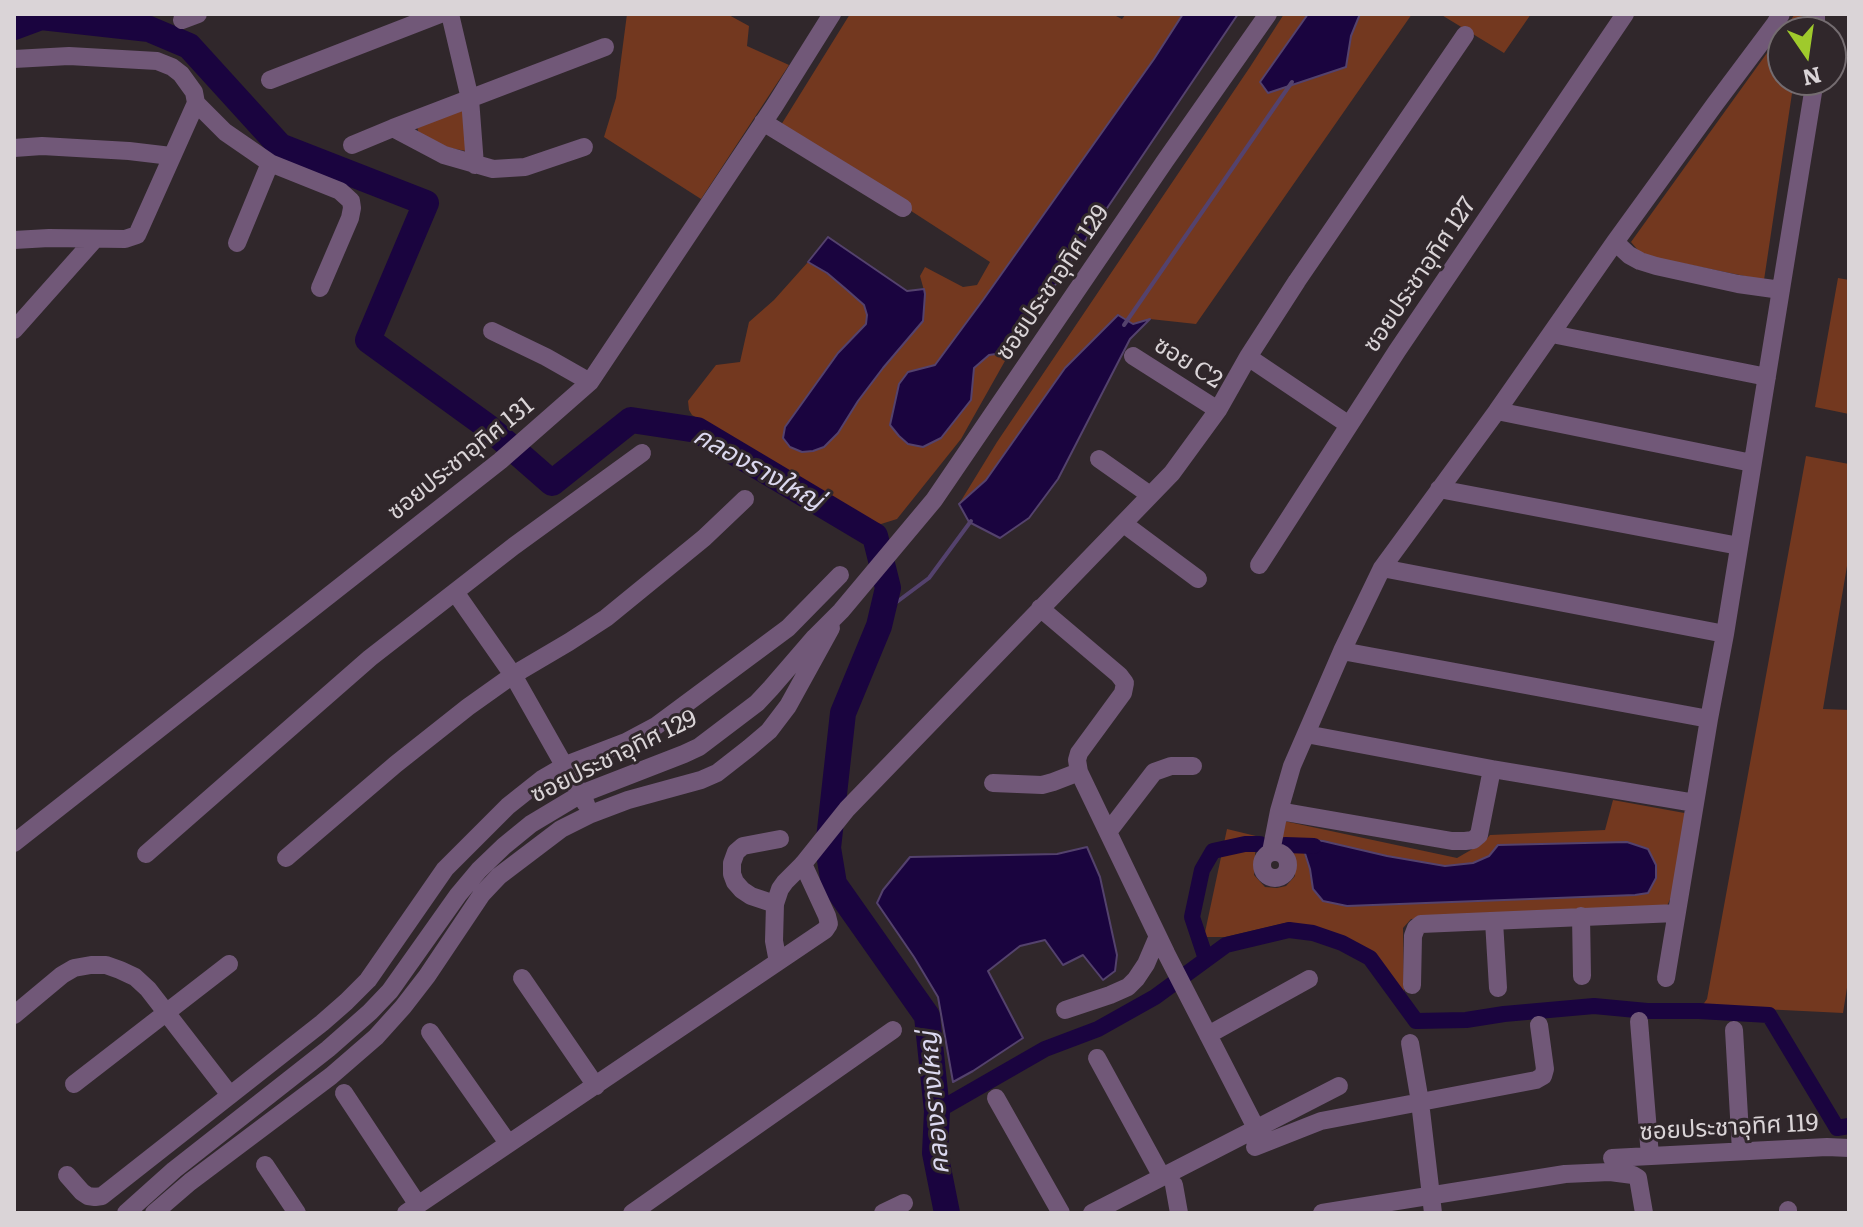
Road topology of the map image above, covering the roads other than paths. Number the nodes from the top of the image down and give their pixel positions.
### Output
1 (440, 14) edge
2 (450, 14) edge
3 (832, 14) edge
4 (1268, 14) edge
5 (1625, 14) edge
6 (1781, 14) edge
7 (1465, 35) dead end
8 (605, 47) dead end
9 (14, 59) edge
10 (270, 80) dead end
11 (1812, 96) edge
12 (470, 99) junction
13 (196, 103) junction
14 (763, 122) junction
15 (393, 128) junction
16 (352, 145) dead end
17 (584, 147) dead end
18 (14, 148) edge
19 (171, 156) junction
20 (270, 163) junction
21 (475, 165) junction
22 (903, 208) dead end
23 (95, 239) junction
24 (14, 240) edge
25 (1615, 242) junction
26 (237, 243) dead end
27 (320, 288) dead end
28 (1781, 290) junction
29 (14, 330) edge
30 (492, 331) dead end
31 (1552, 334) junction
32 (1133, 356) dead end
33 (1248, 357) junction
34 (1767, 377) junction
35 (590, 382) junction
36 (1218, 410) junction
37 (1497, 411) junction
38 (1349, 425) junction
39 (642, 453) dead end
40 (1099, 459) dead end
41 (1752, 463) junction
42 (1439, 489) junction
43 (1150, 495) junction
44 (745, 499) dead end
45 (1124, 524) junction
46 (1739, 546) junction
47 (1259, 565) dead end
48 (1382, 568) junction
49 (840, 575) dead end
50 (1198, 579) dead end
51 (455, 592) junction
52 (1040, 608) junction
53 (838, 615) junction
54 (1725, 634) junction
55 (1342, 651) junction
56 (513, 675) junction
57 (1709, 719) junction
58 (1306, 734) junction
59 (695, 749) junction
60 (566, 765) junction
61 (1193, 766) dead end
62 (1492, 769) junction
63 (1079, 772) junction
64 (713, 775) junction
65 (993, 783) dead end
66 (581, 794) junction
67 (1695, 803) junction
68 (1279, 811) junction
69 (591, 814) junction
70 (1108, 832) junction
71 (780, 839) dead end
72 (14, 843) edge
73 (1271, 852) dead end
74 (146, 854) dead end
75 (286, 858) dead end
76 (807, 858) junction
77 (775, 904) junction
78 (1676, 913) junction
79 (1581, 916) junction
80 (1494, 921) junction
81 (1162, 944) junction
82 (778, 962) junction
83 (229, 964) dead end
84 (1582, 976) dead end
85 (522, 978) dead end
86 (1666, 978) dead end
87 (1309, 979) dead end
88 (1412, 985) dead end
89 (1498, 988) dead end
90 (1065, 1010) dead end
91 (166, 1012) junction
92 (14, 1015) edge
93 (1639, 1021) dead end
94 (1539, 1025) dead end
95 (893, 1030) dead end
96 (1734, 1030) dead end
97 (430, 1032) dead end
98 (1208, 1035) junction
99 (1410, 1043) dead end
100 (1097, 1058) dead end
101 (74, 1084) dead end
102 (596, 1086) junction
103 (1339, 1086) dead end
104 (344, 1093) dead end
105 (230, 1095) junction
106 (996, 1098) dead end
107 (1420, 1102) junction
108 (259, 1103) junction
109 (273, 1118) junction
110 (1256, 1138) junction
111 (508, 1143) junction
112 (1849, 1148) edge
113 (1741, 1151) junction
114 (1650, 1156) junction
115 (1612, 1158) dead end
116 (265, 1165) dead end
117 (67, 1175) dead end
118 (1168, 1181) junction
119 (904, 1203) dead end
120 (1431, 1204) edge
121 (412, 1209) edge
122 (126, 1213) edge
123 (154, 1213) edge
124 (297, 1213) edge
125 (632, 1213) edge
126 (883, 1213) edge
127 (1061, 1213) edge
128 (1092, 1213) edge
129 (1179, 1213) edge
130 (1322, 1213) edge
131 (1644, 1213) edge

1 - 10 street
2 - 12 street
3 - 14 street, ซอยประชาอุทิศ 131
4 - 53 street, ซอยประชาอุทิศ 129
5 - 38 street, ซอยประชาอุทิศ 127
6 - 25 street
7 - 33 street
8 - 12 street
9 - 13 street
11 - 28 street
12 - 15 street
12 - 21 street
13 - 19 street
13 - 20 street
14 - 22 street
14 - 35 street, ซอยประชาอุทิศ 131
15 - 16 street
15 - 21 street
17 - 21 street
18 - 19 street
19 - 23 street
20 - 26 street
20 - 27 street
23 - 24 street
23 - 29 street
25 - 28 street
25 - 31 street
28 - 34 street
30 - 35 street
31 - 34 street
31 - 37 street
32 - 36 street, ซอย C2
33 - 36 street
33 - 38 street
34 - 41 street
35 - 72 street, ซอยประชาอุทิศ 131
36 - 43 street
37 - 41 street
37 - 42 street
38 - 47 street, ซอยประชาอุทิศ 127
39 - 51 street
40 - 43 street
41 - 46 street
42 - 46 street
42 - 48 street
43 - 45 street
44 - 56 street
45 - 50 street
45 - 52 street
46 - 54 street
48 - 54 street
48 - 55 street
49 - 60 street
51 - 56 street
51 - 74 street
52 - 63 street
52 - 76 street
53 - 59 street, ซอยประชาอุทิศ 129
53 - 64 street, ซอยประชาอุทิศ 129
54 - 57 street
55 - 57 street
55 - 58 street
56 - 60 street
56 - 75 street
57 - 67 street
58 - 62 street
58 - 68 street
59 - 64 street
59 - 66 street, ซอยประชาอุทิศ 129
60 - 66 street
60 - 105 street
61 - 70 street
62 - 67 street
62 - 68 street
63 - 65 street
63 - 70 street
64 - 69 street, ซอยประชาอุทิศ 129
66 - 69 street
66 - 108 street, ซอยประชาอุทิศ 129
67 - 78 street
68 - 73 street
69 - 109 street, ซอยประชาอุทิศ 129
70 - 81 street
71 - 77 street
76 - 77 street
76 - 82 street
77 - 82 street
78 - 79 street
78 - 86 street
79 - 80 street
79 - 84 street
80 - 88 street
80 - 89 street
81 - 90 street
81 - 98 street
82 - 102 street
83 - 91 street
85 - 102 street
87 - 98 street
91 - 92 street
91 - 101 street
91 - 105 street
93 - 114 street
94 - 107 street
95 - 125 street
96 - 113 street
97 - 111 street
98 - 110 street
99 - 107 street
100 - 118 street
102 - 111 street
103 - 110 street
104 - 121 street
105 - 117 street
106 - 127 street
107 - 110 street
107 - 120 street
108 - 109 street
108 - 122 street, ซอยประชาอุทิศ 129
109 - 123 street, ซอยประชาอุทิศ 129
110 - 118 street
111 - 121 street
112 - 113 street, ซอยประชาอุทิศ 119
113 - 114 street, ซอยประชาอุทิศ 119
114 - 115 street, ซอยประชาอุทิศ 119
116 - 124 street
118 - 128 street
118 - 129 street
119 - 126 street
120 - 130 street
120 - 131 street

